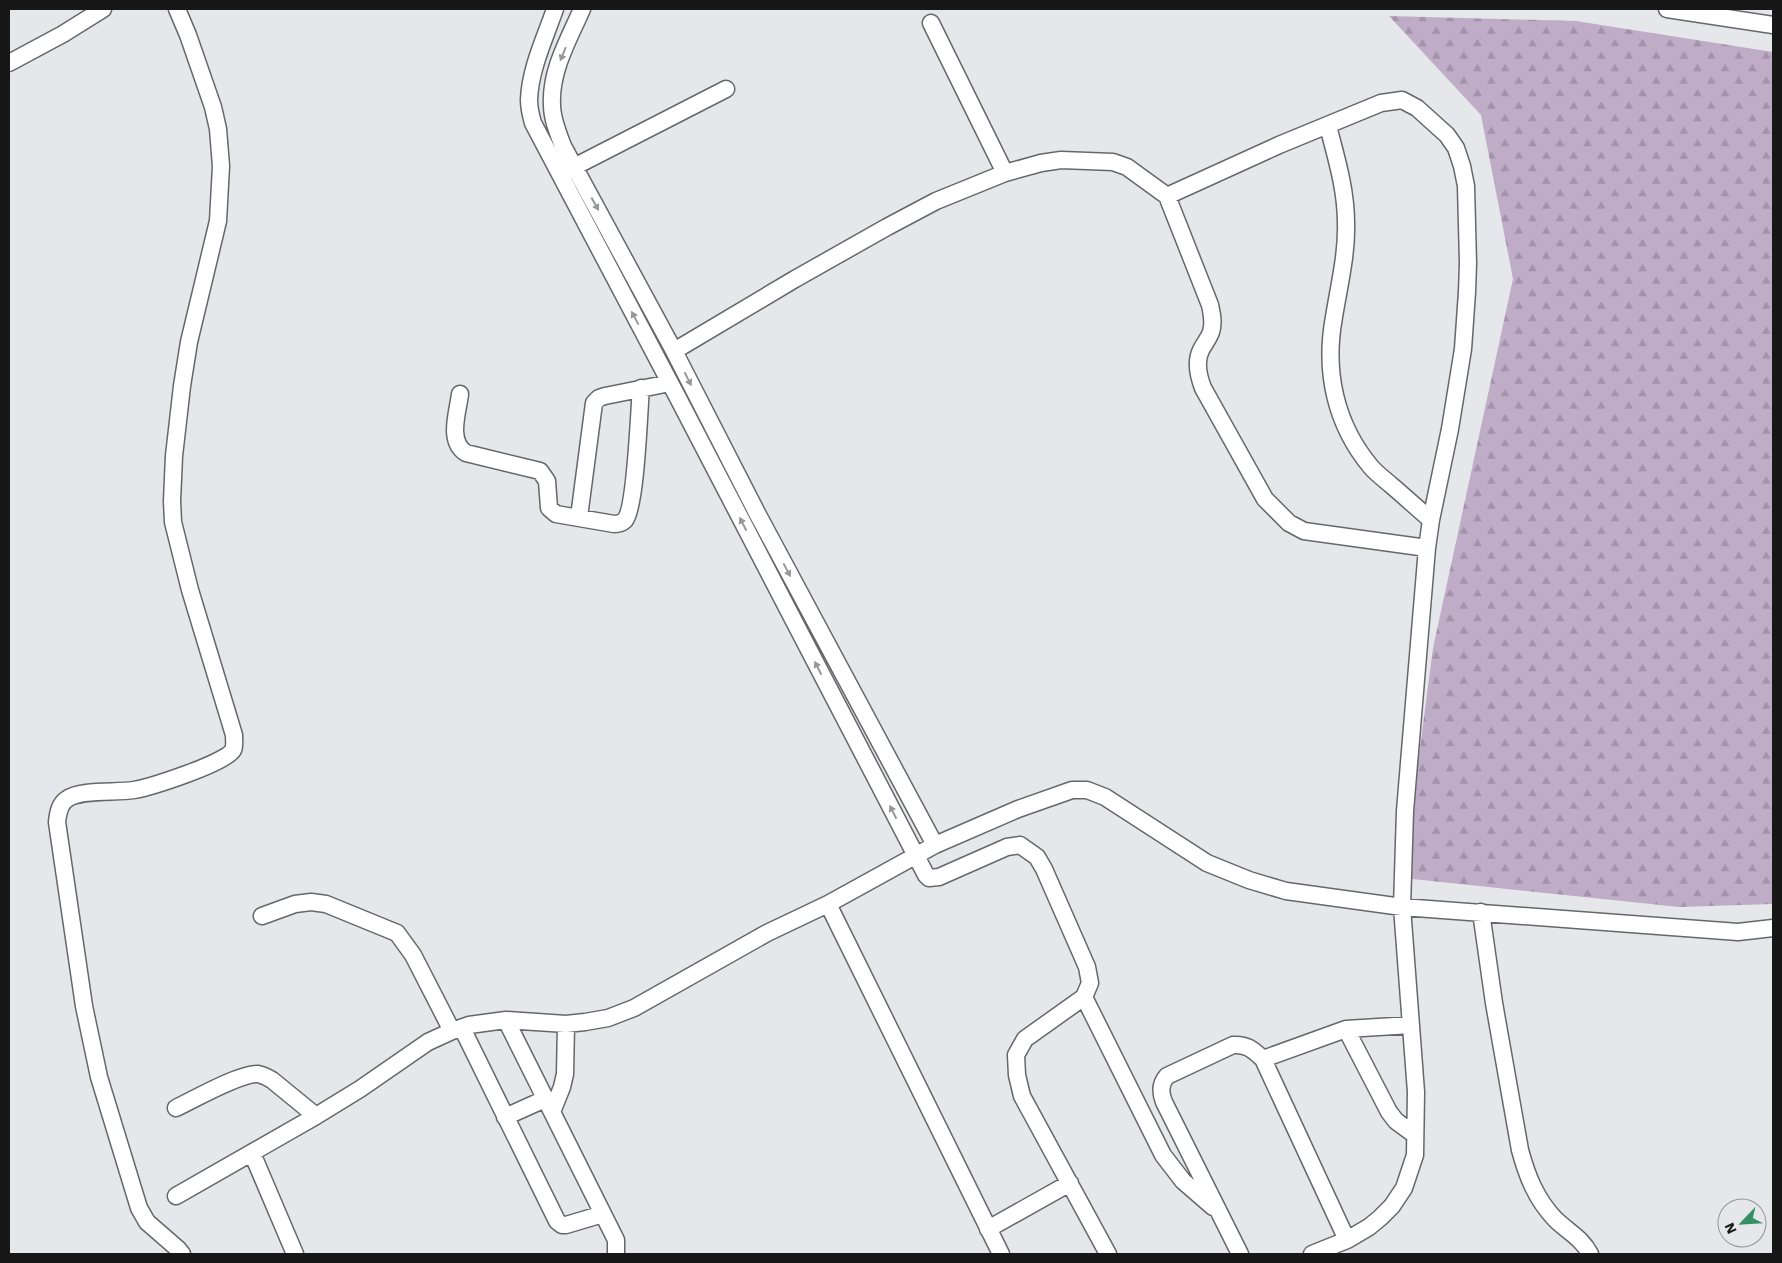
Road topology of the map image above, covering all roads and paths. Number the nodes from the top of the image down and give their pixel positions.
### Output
1 (103, 9) edge
2 (177, 9) edge
3 (555, 9) edge
4 (582, 9) edge
5 (1668, 9) edge
6 (931, 23) dead end
7 (1773, 25) edge
8 (9, 63) edge
9 (726, 89) dead end
10 (1328, 126) junction
11 (574, 166) junction
12 (1005, 173) junction
13 (559, 174) junction
14 (1167, 196) junction
15 (665, 334) junction
16 (649, 344) junction
17 (674, 351) junction
18 (670, 383) junction
19 (641, 388) junction
20 (460, 394) dead end
21 (578, 517) junction
22 (1430, 520) junction
23 (1427, 548) junction
24 (935, 845) junction
25 (915, 856) junction
26 (828, 904) junction
27 (1402, 907) junction
28 (1482, 912) junction
29 (262, 916) dead end
30 (1773, 928) edge
31 (1084, 997) junction
32 (506, 1020) junction
33 (566, 1024) junction
34 (1411, 1025) junction
35 (457, 1029) junction
36 (1346, 1029) junction
37 (1264, 1059) junction
38 (549, 1106) junction
39 (176, 1108) dead end
40 (316, 1116) junction
41 (506, 1117) junction
42 (1415, 1135) junction
43 (252, 1153) junction
44 (1070, 1183) junction
45 (176, 1196) dead end
46 (1218, 1212) junction
47 (603, 1214) junction
48 (988, 1228) junction
49 (1347, 1240) junction
50 (182, 1254) edge
51 (295, 1254) edge
52 (616, 1254) edge
53 (1000, 1254) edge
54 (1108, 1254) edge
55 (1240, 1254) edge
56 (1312, 1254) edge
57 (1590, 1254) edge

1 - 8 street
2 - 50 street
3 - 13 street
4 -> 11 street
5 - 7 street
6 - 12 street
9 - 11 street
10 - 14 street
10 - 22 street
10 - 22 street
11 - 13 street
11 -> 15 street
12 - 14 street
12 - 17 street
16 -> 13 street
14 - 23 street
15 - 16 street
15 - 17 street
16 - 18 street
17 -> 24 street
18 - 19 street
25 -> 18 street
19 - 21 street
19 - 21 street
20 - 21 street
22 - 23 street
23 - 27 street
24 - 25 street
24 - 27 street
25 - 26 street
25 - 31 street
26 - 33 street
26 - 48 street
27 - 28 street
27 - 34 street
28 - 30 street
28 - 57 street
29 - 35 street
31 - 44 street
31 - 46 street
32 - 33 street
32 - 35 street
32 - 38 street
33 - 38 street
34 - 36 street
34 - 42 street
35 - 40 street
35 - 41 street
36 - 37 street
36 - 42 street
37 - 46 street
37 - 49 street
38 - 41 street
38 - 47 street
39 - 40 street
40 - 43 street
41 - 47 street
42 - 49 street
43 - 45 street
43 - 51 street
44 - 48 street
44 - 54 street
46 - 55 street
47 - 52 street
48 - 53 street
49 - 56 street

